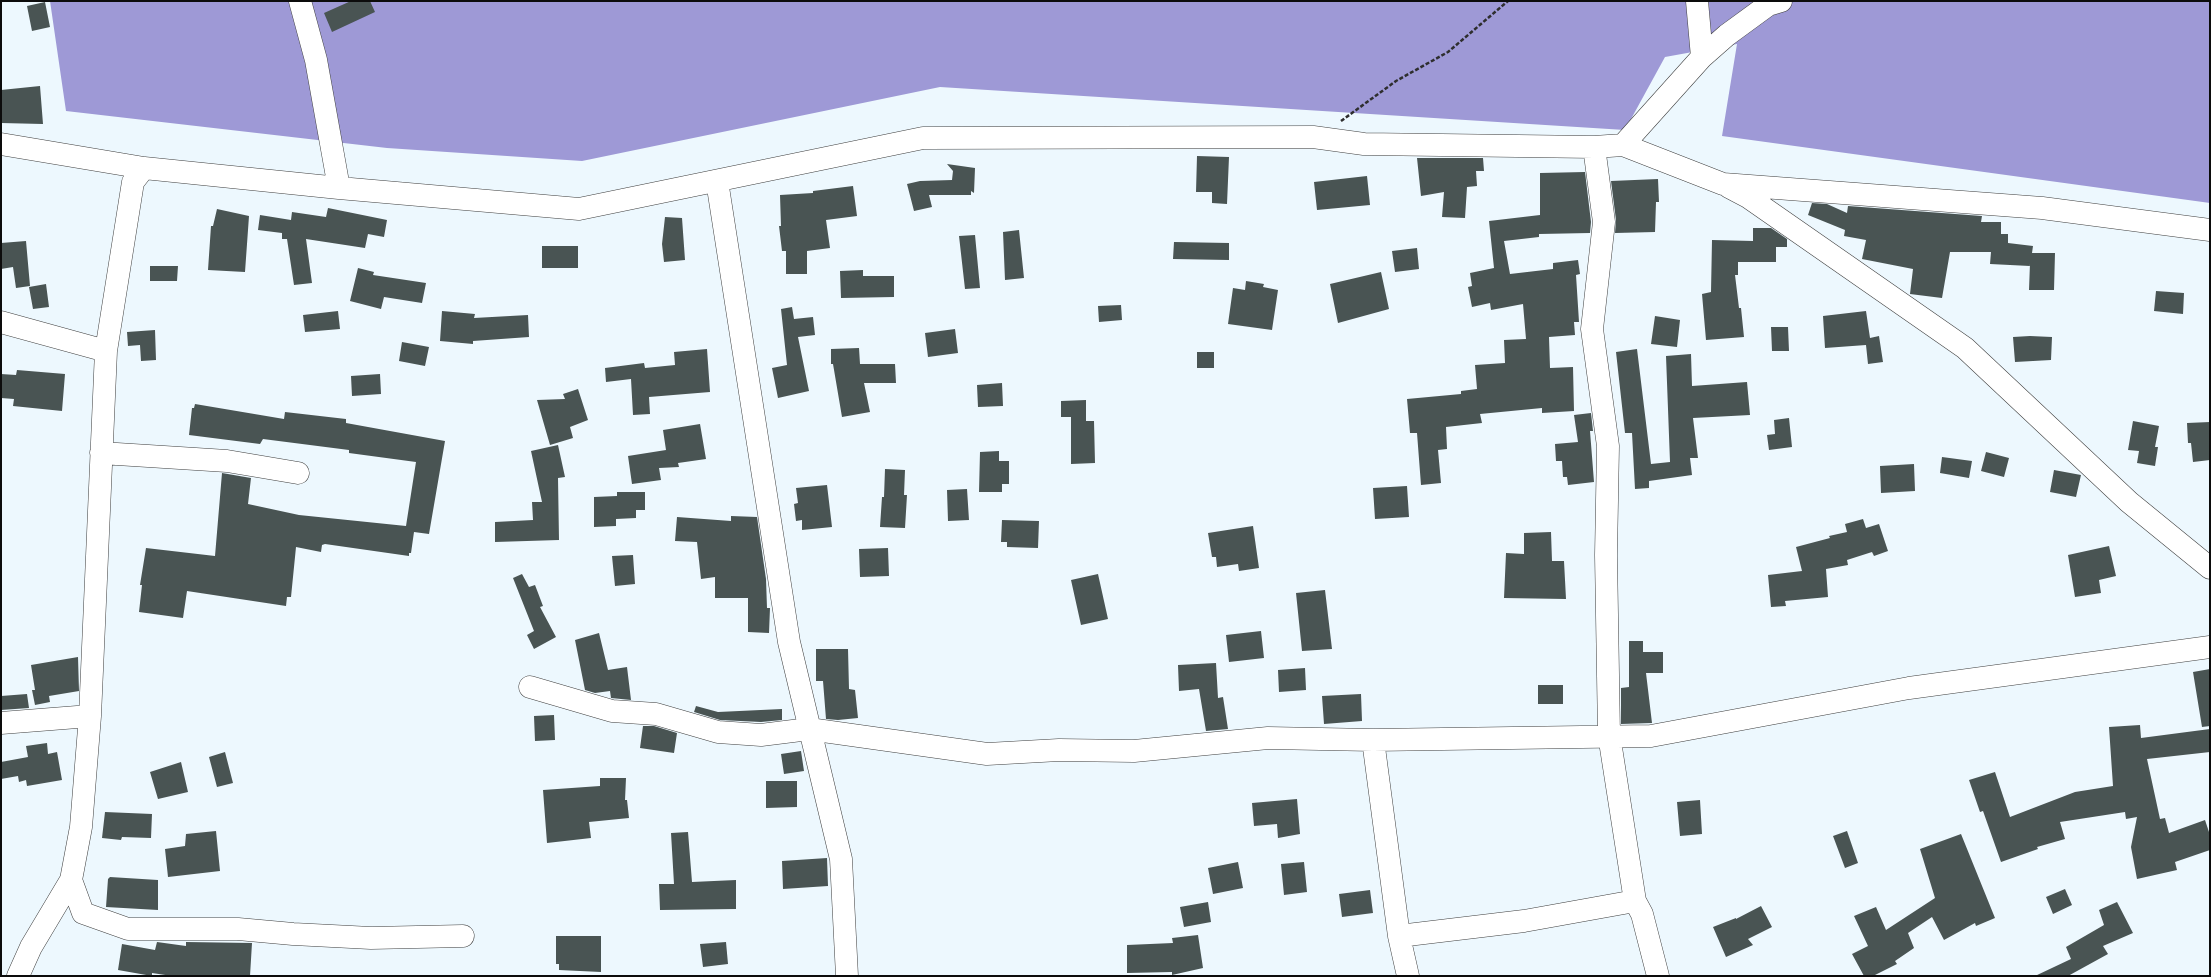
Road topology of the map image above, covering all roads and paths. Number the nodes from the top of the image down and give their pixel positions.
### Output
1 (300, 1) edge
2 (1508, 1) edge
3 (1697, 1) edge
4 (1781, 1) edge
5 (1702, 57) junction
6 (1340, 121) dead end
7 (1, 144) edge
8 (1623, 145) junction
9 (1594, 147) junction
10 (144, 168) junction
11 (716, 181) junction
12 (1723, 184) junction
13 (339, 188) junction
14 (2210, 230) edge
15 (1, 322) edge
16 (106, 351) junction
17 (101, 453) junction
18 (298, 473) dead end
19 (2210, 568) edge
20 (2210, 647) edge
21 (530, 687) dead end
22 (90, 716) junction
23 (1, 723) edge
24 (809, 729) junction
25 (1609, 735) junction
26 (1373, 740) junction
27 (71, 880) junction
28 (1635, 901) junction
29 (463, 936) dead end
30 (1399, 936) junction
31 (18, 976) edge
32 (847, 976) edge
33 (1408, 976) edge
34 (1658, 976) edge

1 - 13 street
2 - 6 path
3 - 5 street
4 - 5 street
5 - 8 street
7 - 10 street
8 - 9 street
8 - 12 street
9 - 11 street
9 - 25 street
10 - 13 street
10 - 16 street
11 - 13 street
11 - 24 street
12 - 14 street
12 - 19 street
15 - 16 street
16 - 17 street
17 - 18 street
17 - 22 street
20 - 25 street
21 - 24 street
22 - 23 street
22 - 27 street
24 - 26 street
24 - 32 street
25 - 26 street
25 - 28 street
26 - 30 street
27 - 29 street
27 - 31 street
28 - 30 street
28 - 34 street
30 - 33 street

